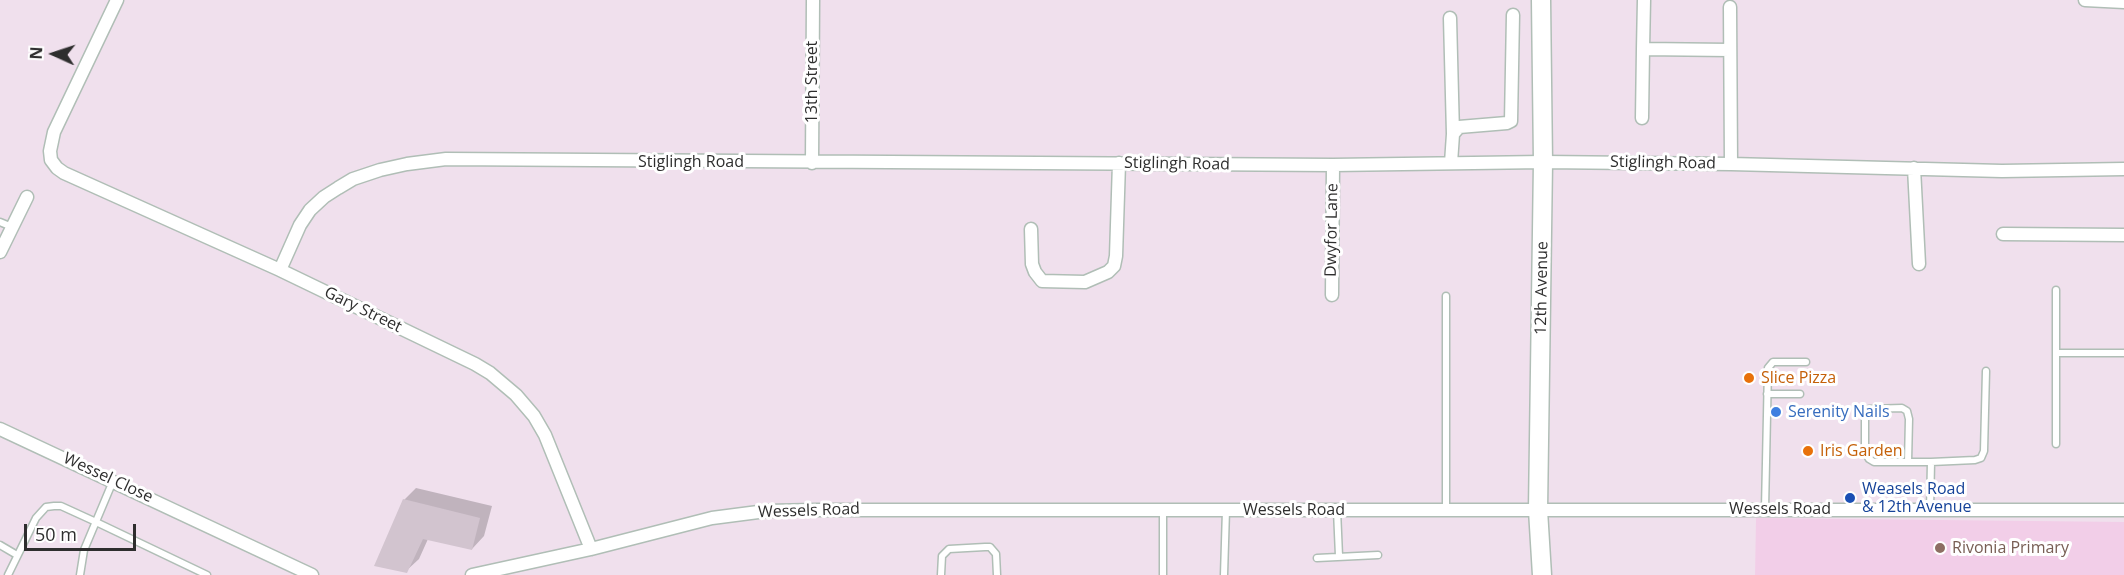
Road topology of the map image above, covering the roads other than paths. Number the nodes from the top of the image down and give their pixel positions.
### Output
1 (117, 0) edge
2 (813, 0) edge
3 (1541, 0) edge
4 (1644, 0) edge
5 (2085, 0) edge
6 (2124, 2) edge
7 (1730, 7) dead end
8 (1513, 15) dead end
9 (1450, 18) dead end
10 (1643, 50) junction
11 (1730, 50) junction
12 (1642, 118) dead end
13 (1453, 134) junction
14 (1544, 162) junction
15 (812, 163) junction
16 (1119, 163) junction
17 (1450, 163) junction
18 (1731, 164) junction
19 (1333, 165) junction
20 (1914, 168) junction
21 (2124, 169) edge
22 (27, 197) dead end
23 (0, 222) edge
24 (12, 227) junction
25 (1031, 229) dead end
26 (2003, 234) dead end
27 (2124, 235) edge
28 (0, 252) edge
29 (1919, 264) dead end
30 (280, 270) junction
31 (2056, 290) dead end
32 (1332, 295) dead end
33 (1446, 296) dead end
34 (2056, 353) junction
35 (2124, 353) edge
36 (1806, 362) dead end
37 (1986, 371) dead end
38 (1767, 394) junction
39 (1800, 394) dead end
40 (0, 429) edge
41 (2056, 444) dead end
42 (1908, 462) junction
43 (1931, 462) junction
44 (113, 481) junction
45 (1765, 509) junction
46 (1162, 510) junction
47 (1226, 510) junction
48 (1337, 510) junction
49 (1446, 510) junction
50 (1538, 510) junction
51 (1930, 510) junction
52 (2124, 510) edge
53 (96, 522) junction
54 (0, 545) edge
55 (591, 549) junction
56 (17, 555) junction
57 (1378, 555) dead end
58 (1338, 556) junction
59 (1317, 558) dead end
60 (8, 575) edge
61 (80, 575) edge
62 (207, 575) edge
63 (312, 575) edge
64 (472, 575) edge
65 (941, 575) edge
66 (997, 575) edge
67 (1163, 575) edge
68 (1224, 575) edge
69 (1542, 575) edge

1 - 30 street, Gary Street
2 - 15 street, 13th Street
3 - 14 main road, 12th Avenue
4 - 10 street
5 - 6 street
7 - 11 street
8 - 13 street
9 - 13 street
10 - 11 street
10 - 12 street
11 - 18 street
13 - 17 street
14 - 17 street, Stiglingh Road
14 - 18 street, Stiglingh Road
14 - 50 main road, 12th Avenue
15 - 16 street, Stiglingh Road
15 - 30 street, Stiglingh Road
16 - 19 street, Stiglingh Road
16 - 25 street
17 - 19 street, Stiglingh Road
18 - 20 street, Stiglingh Road
19 - 32 street, Dwyfor Lane
20 - 21 street, Stiglingh Road
20 - 29 street
22 - 24 street
23 - 24 lane
24 - 28 street
26 - 27 street
30 - 55 street, Gary Street
31 - 34 lane
33 - 49 lane
34 - 35 lane
34 - 41 lane
36 - 38 lane
37 - 43 lane
38 - 39 lane
38 - 45 lane
40 - 44 street, Wessel Close
42 - 42 lane
42 - 43 lane
43 - 51 lane
44 - 53 lane
44 - 63 street, Wessel Close
45 - 50 street, Wessels Road
45 - 51 street, Wessels Road
46 - 47 street, Wessels Road
46 - 55 street, Wessels Road
46 - 67 lane
47 - 48 street, Wessels Road
47 - 68 lane
48 - 49 street, Wessels Road
48 - 58 lane
49 - 50 street, Wessels Road
50 - 69 main road, 12th Avenue
51 - 52 street, Wessels Road
53 - 56 lane
53 - 61 lane
53 - 62 lane
54 - 56 lane
55 - 64 street, Wessels Road
56 - 60 lane
57 - 58 lane
58 - 59 lane
65 - 66 lane

